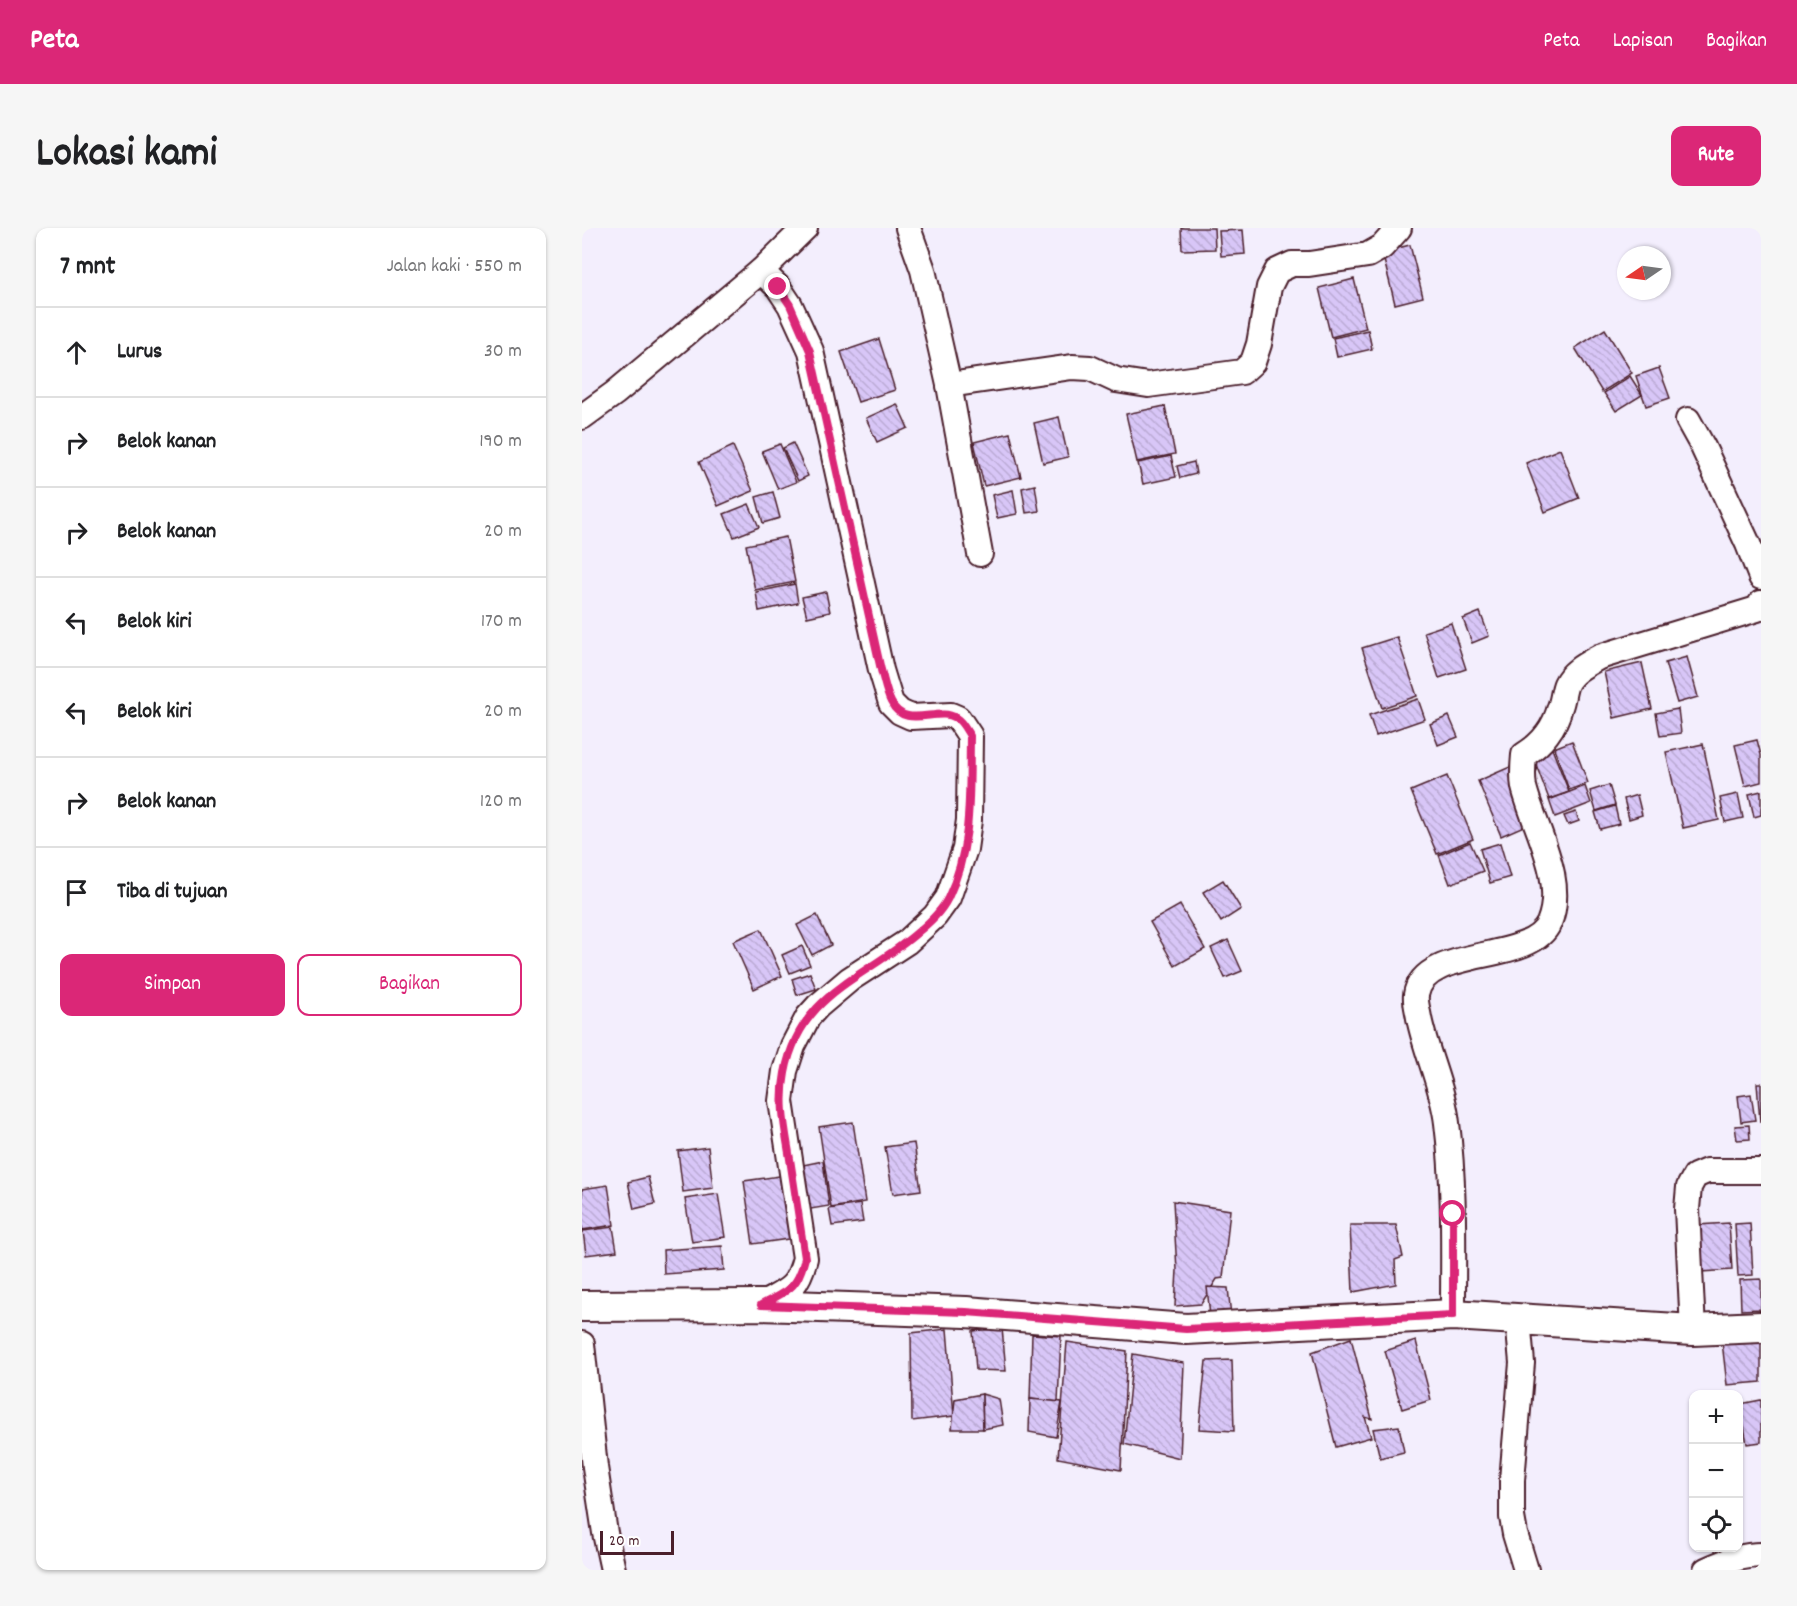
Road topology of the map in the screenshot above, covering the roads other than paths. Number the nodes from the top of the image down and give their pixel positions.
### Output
1 (805, 228) edge
2 (908, 228) edge
3 (1399, 228) edge
4 (761, 271) junction
5 (949, 385) junction
6 (582, 417) edge
7 (1688, 420) dead end
8 (980, 554) dead end
9 (1761, 577) edge
10 (1761, 603) edge
11 (1761, 1171) edge
12 (761, 1305) junction
13 (582, 1306) edge
14 (1453, 1315) junction
15 (1518, 1319) junction
16 (1761, 1327) edge
17 (1693, 1330) junction
18 (582, 1344) edge
19 (1761, 1555) edge
20 (613, 1570) edge
21 (1526, 1570) edge
22 (1706, 1570) edge

1 - 4 street
2 - 5 street
3 - 5 street
4 - 6 street
4 - 12 street
5 - 8 street
7 - 9 street
10 - 14 street
11 - 17 street
12 - 13 street
12 - 14 street
14 - 15 street
15 - 17 street
15 - 21 street
16 - 17 street
18 - 20 street
19 - 22 street

